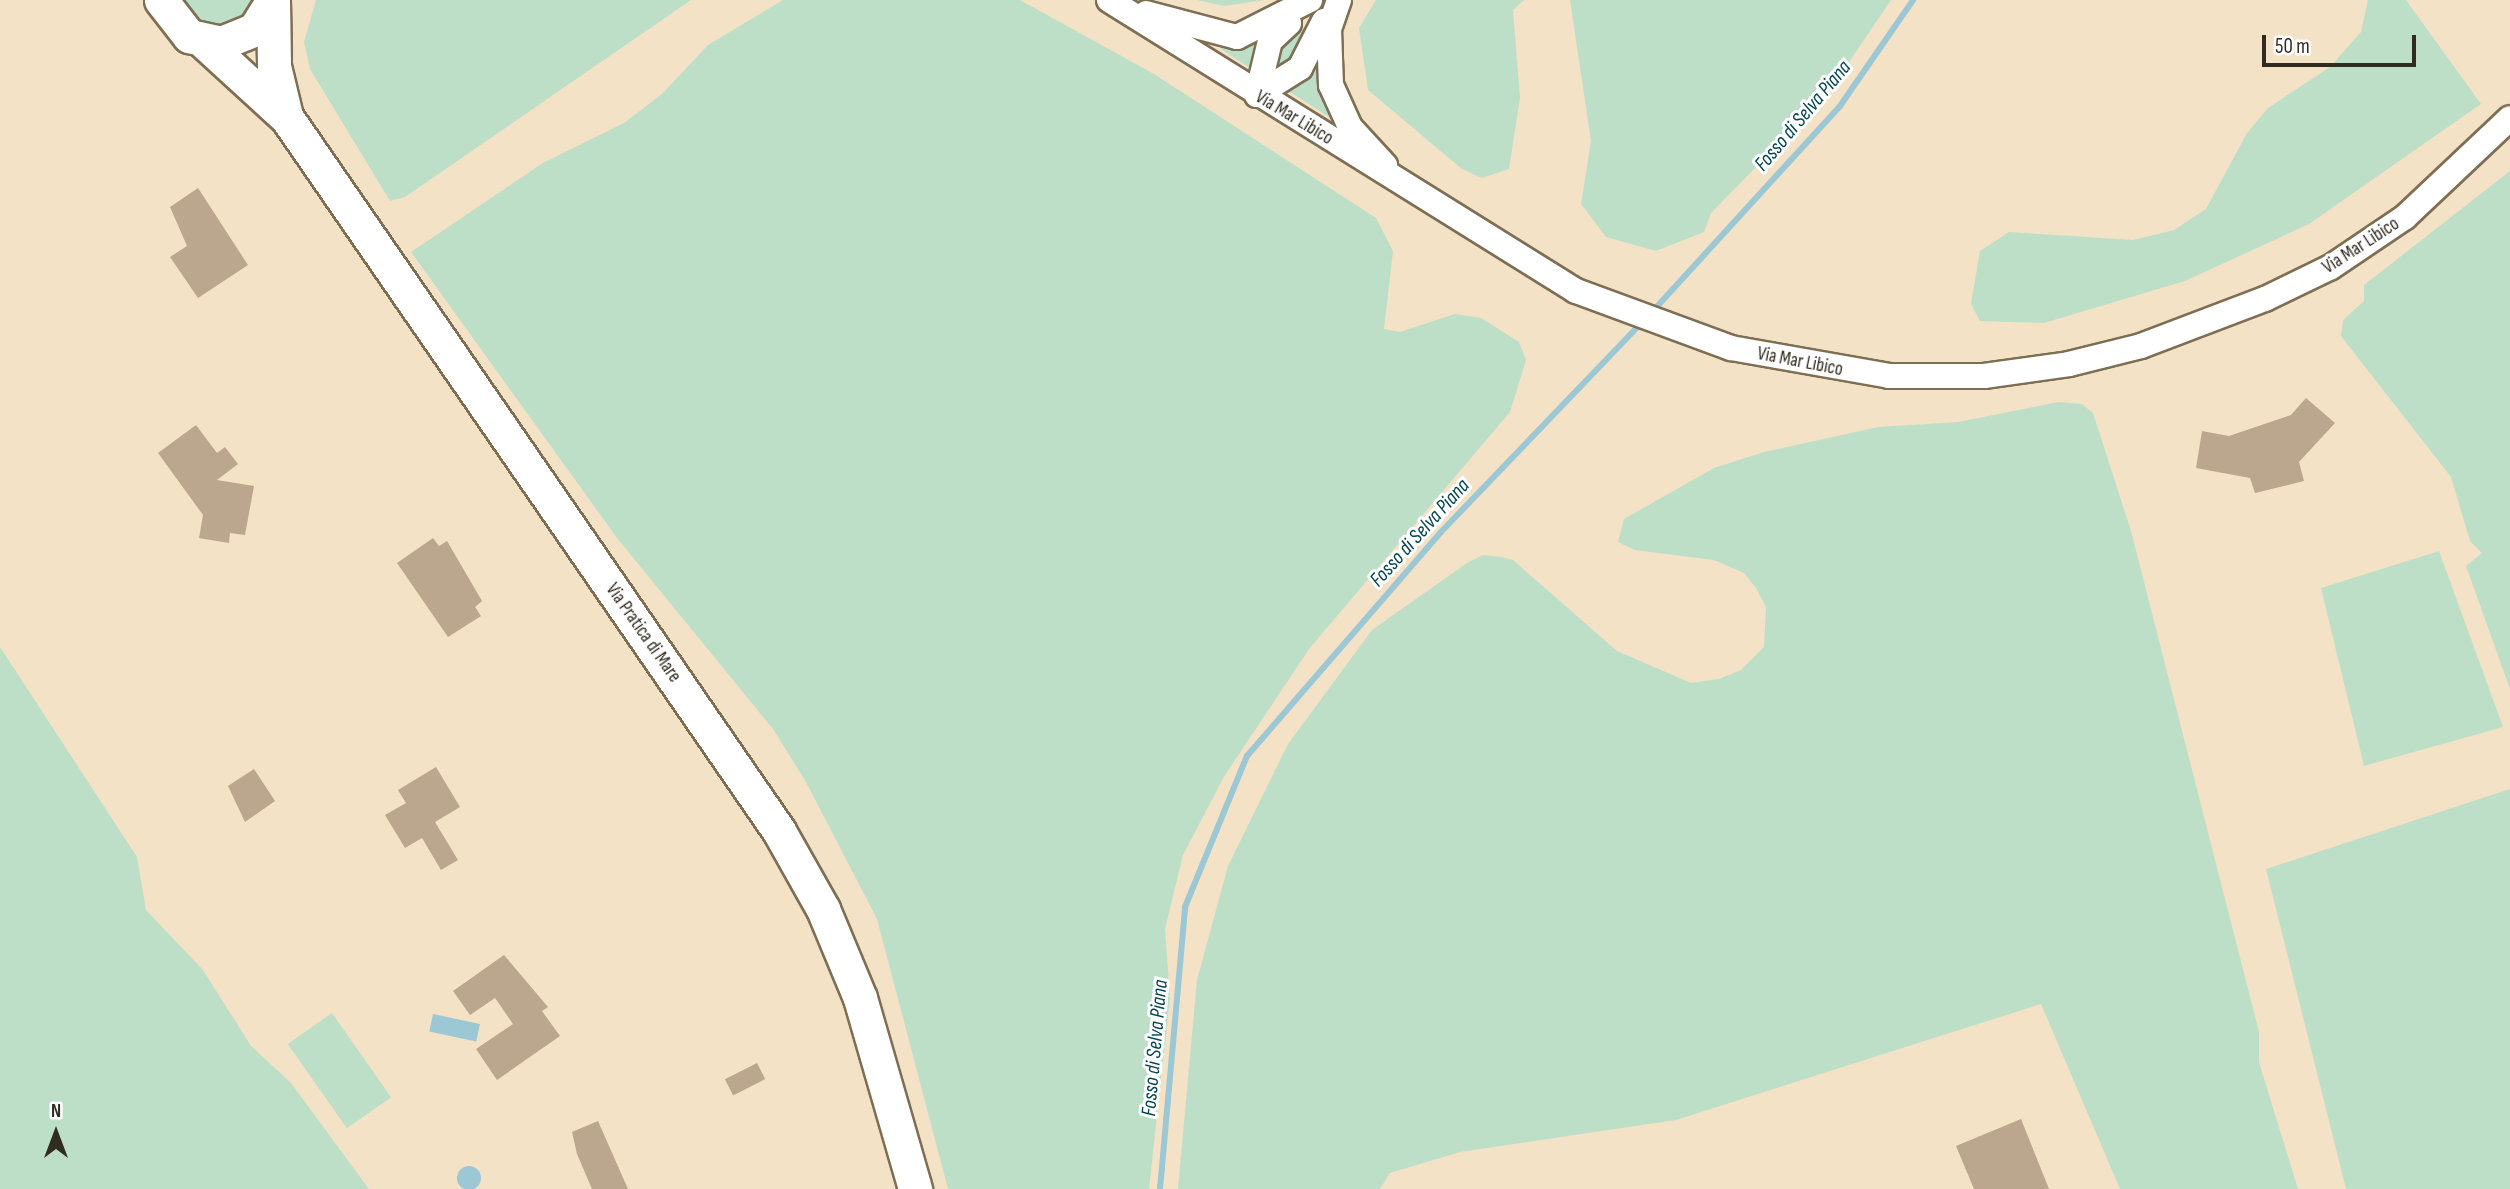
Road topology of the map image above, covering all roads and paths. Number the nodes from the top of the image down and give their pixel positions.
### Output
1 (161, 0) edge
2 (273, 0) edge
3 (1312, 0) edge
4 (1337, 0) edge
5 (1113, 2) edge
6 (204, 42) junction
7 (1257, 95) junction
8 (287, 118) junction
9 (2510, 118) edge
10 (1402, 184) junction
11 (915, 1189) edge

1 - 6 street, Via Pratica di Mare
2 - 6 street
2 - 8 street, Via Pratica di Mare
3 - 5 street
3 - 7 street
4 - 7 street
4 - 10 street
5 - 7 street, Via Mar Libico
6 - 8 street, Via Pratica di Mare
7 - 10 street, Via Mar Libico
8 - 11 street, Via Pratica di Mare
9 - 10 street, Via Mar Libico

